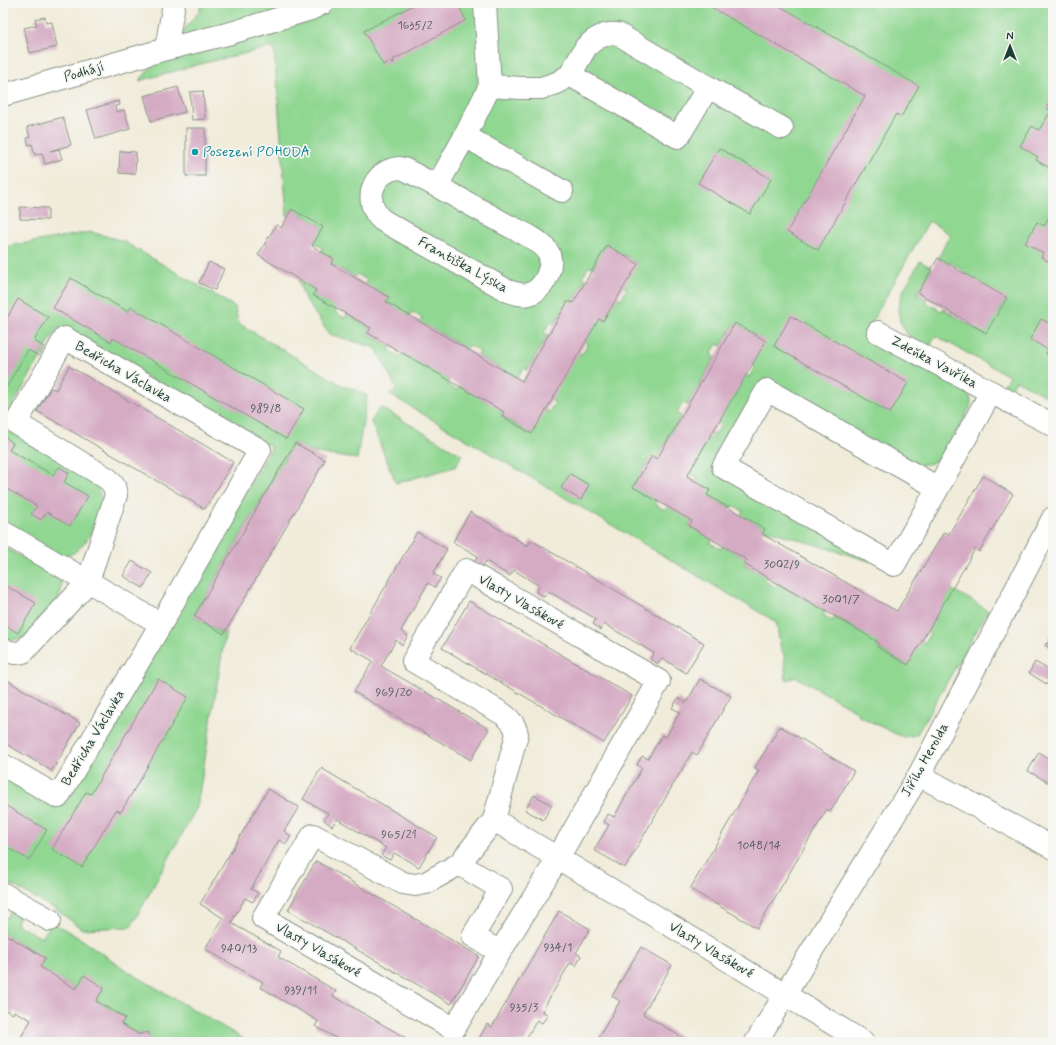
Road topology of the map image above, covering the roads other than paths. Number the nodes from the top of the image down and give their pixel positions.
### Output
1 (174, 3) edge
2 (323, 3) edge
3 (485, 3) edge
4 (166, 49) junction
5 (570, 74) junction
6 (490, 86) junction
7 (708, 87) junction
8 (3, 95) edge
9 (782, 128) dead end
10 (465, 136) junction
11 (437, 186) junction
12 (562, 191) dead end
13 (878, 332) dead end
14 (991, 392) junction
15 (1053, 425) edge
16 (938, 488) junction
17 (1053, 518) edge
18 (3, 532) edge
19 (88, 582) junction
20 (161, 624) junction
21 (4, 651) edge
22 (3, 765) edge
23 (919, 775) junction
24 (494, 820) junction
25 (1053, 848) edge
26 (558, 858) junction
27 (459, 864) junction
28 (3, 894) edge
29 (50, 920) dead end
30 (500, 952) junction
31 (786, 995) junction
32 (756, 1042) edge
33 (863, 1042) edge

1 - 4 street
2 - 4 street, Podhájí
3 - 6 street
4 - 8 street, Podhájí
5 - 6 street
5 - 7 street
5 - 7 street
6 - 10 street
7 - 9 street
10 - 11 street
10 - 12 street
11 - 11 street, Františka Lýska
13 - 14 street, Zdeňka Vavříka
14 - 15 street, Zdeňka Vavříka
14 - 16 street, Zdeňka Vavříka
16 - 16 street, Zdeňka Vavříka
17 - 23 street, Jiřího Herolda
18 - 19 street
19 - 20 street
19 - 20 street, Bedřicha Václavka
19 - 21 street, Bedřicha Václavka
20 - 22 street, Bedřicha Václavka
23 - 25 street
23 - 31 street, Jiřího Herolda
24 - 26 street, Vlasty Vlasákové
24 - 26 street, Vlasty Vlasákové
24 - 27 street, Vlasty Vlasákové
26 - 30 street, Vlasty Vlasákové
26 - 31 street, Vlasty Vlasákové
27 - 30 street
27 - 30 street, Vlasty Vlasákové
28 - 29 street
31 - 32 street, Jiřího Herolda
31 - 33 street, Vlasty Vlasákové

